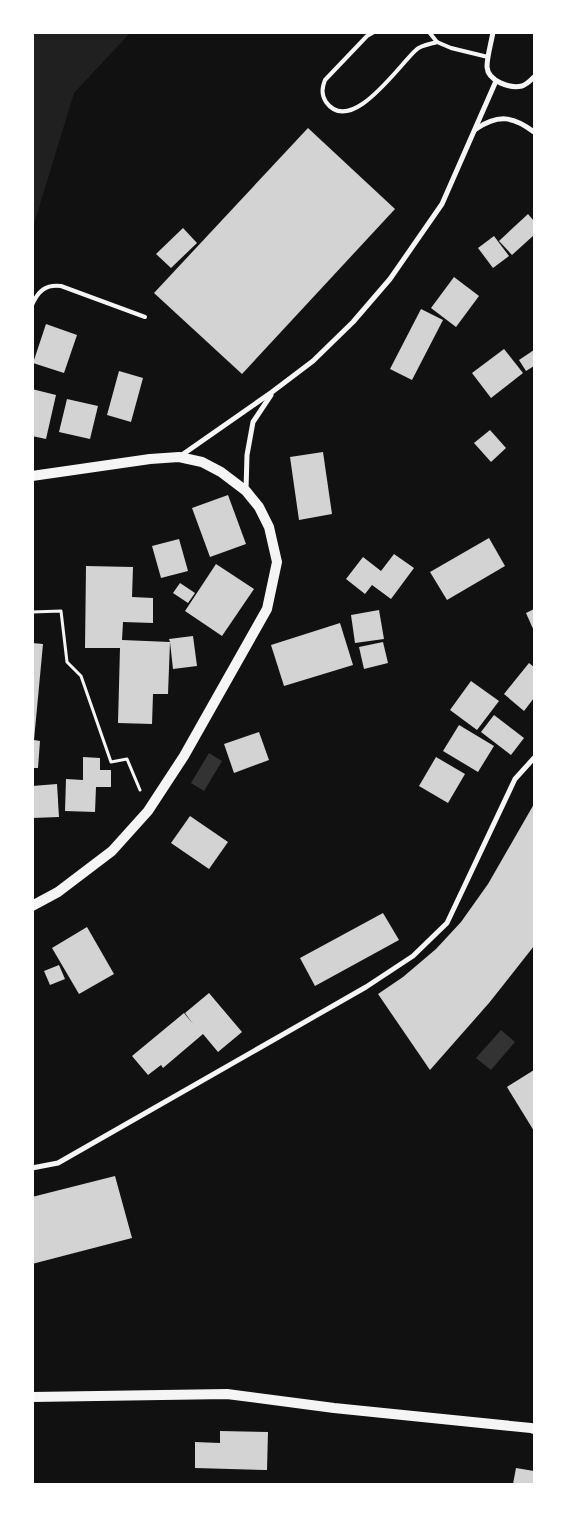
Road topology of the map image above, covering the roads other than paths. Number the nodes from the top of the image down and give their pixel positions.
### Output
1 (374, 32) edge
2 (428, 32) edge
3 (493, 32) edge
4 (437, 42) junction
5 (488, 57) junction
6 (534, 77) edge
7 (496, 81) junction
8 (475, 130) junction
9 (534, 132) edge
10 (32, 305) edge
11 (145, 318) dead end
12 (272, 392) junction
13 (179, 457) junction
14 (32, 476) edge
15 (246, 491) junction
16 (534, 758) edge
17 (32, 906) edge
18 (32, 1168) edge
19 (32, 1398) edge
20 (534, 1429) edge

1 - 4 lane
2 - 4 lane
3 - 5 street
4 - 5 lane
5 - 7 street
6 - 7 street
7 - 8 street
8 - 9 street
8 - 12 street
10 - 11 lane
12 - 13 street
12 - 15 street
13 - 14 main road
13 - 15 main road
15 - 17 main road
16 - 18 street
19 - 20 main road

